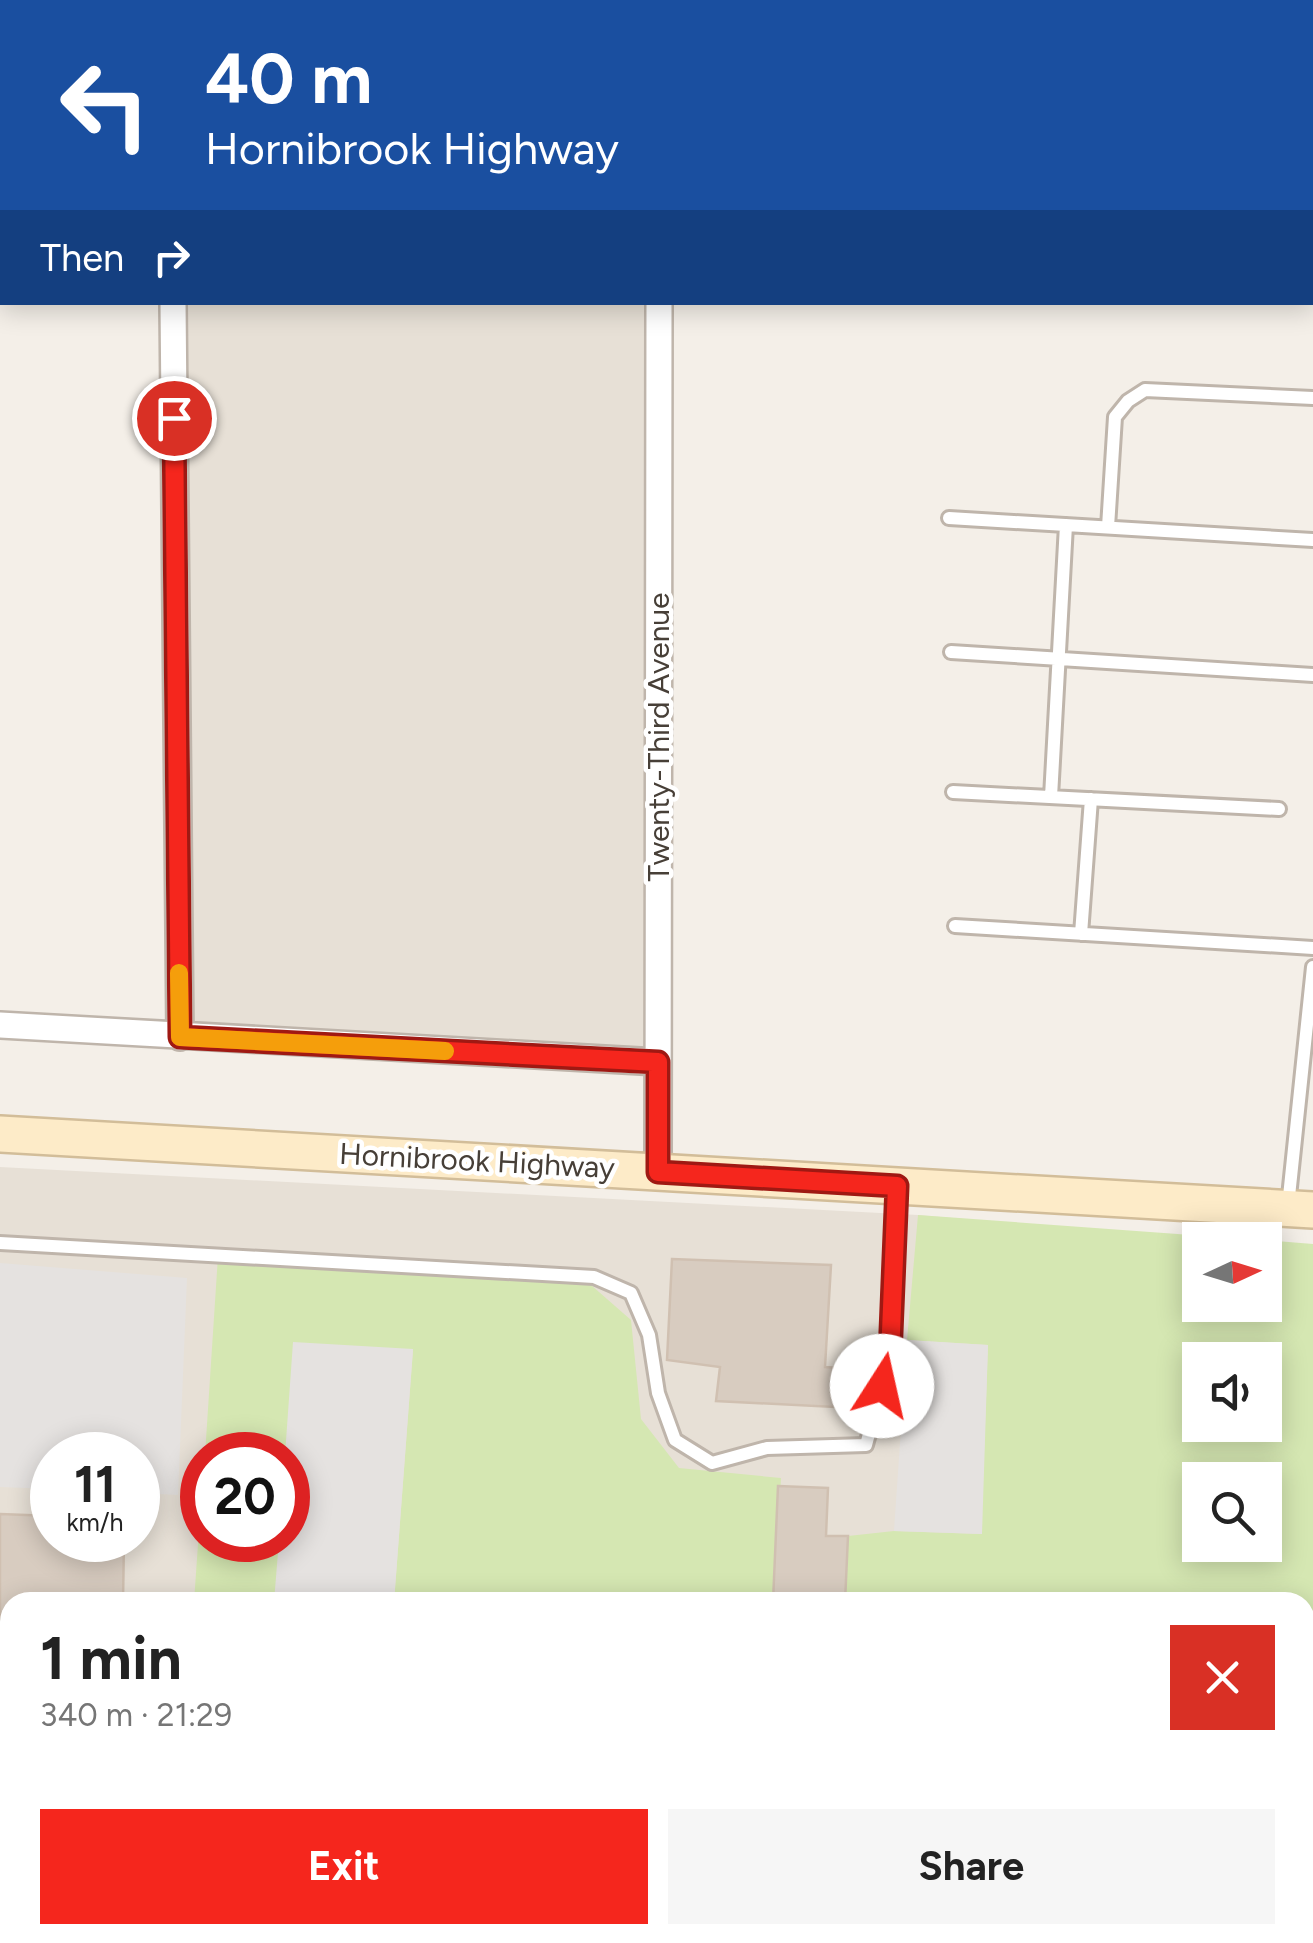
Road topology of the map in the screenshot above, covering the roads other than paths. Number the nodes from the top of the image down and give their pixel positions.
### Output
1 (173, 305) edge
2 (659, 305) edge
3 (1313, 398) edge
4 (949, 518) dead end
5 (1066, 525) junction
6 (1108, 528) junction
7 (1313, 540) edge
8 (952, 652) dead end
9 (1059, 659) junction
10 (1313, 675) edge
11 (953, 792) dead end
12 (1051, 797) junction
13 (1091, 800) junction
14 (1279, 809) dead end
15 (955, 926) dead end
16 (1081, 934) junction
17 (1313, 948) edge
18 (1313, 967) edge
19 (0, 1026) edge
20 (180, 1037) junction
21 (658, 1062) junction
22 (0, 1134) edge
23 (658, 1172) junction
24 (897, 1186) junction
25 (1300, 1210) edge
26 (0, 1242) edge

1 - 20 street
2 - 21 street, Twenty-Third Avenue
3 - 6 lane
4 - 5 lane
5 - 6 lane
5 - 9 lane
6 - 7 lane
8 - 9 lane
9 - 10 lane
9 - 12 lane
11 - 12 lane
12 - 13 lane
13 - 14 lane
13 - 16 lane
15 - 16 lane
16 - 17 lane
18 - 25 lane
19 - 20 street
20 - 21 street
21 - 23 street, Twenty-Third Avenue
22 - 23 main road, Hornibrook Highway
23 - 24 main road, Hornibrook Highway
24 - 25 main road, Hornibrook Highway
24 - 26 lane

